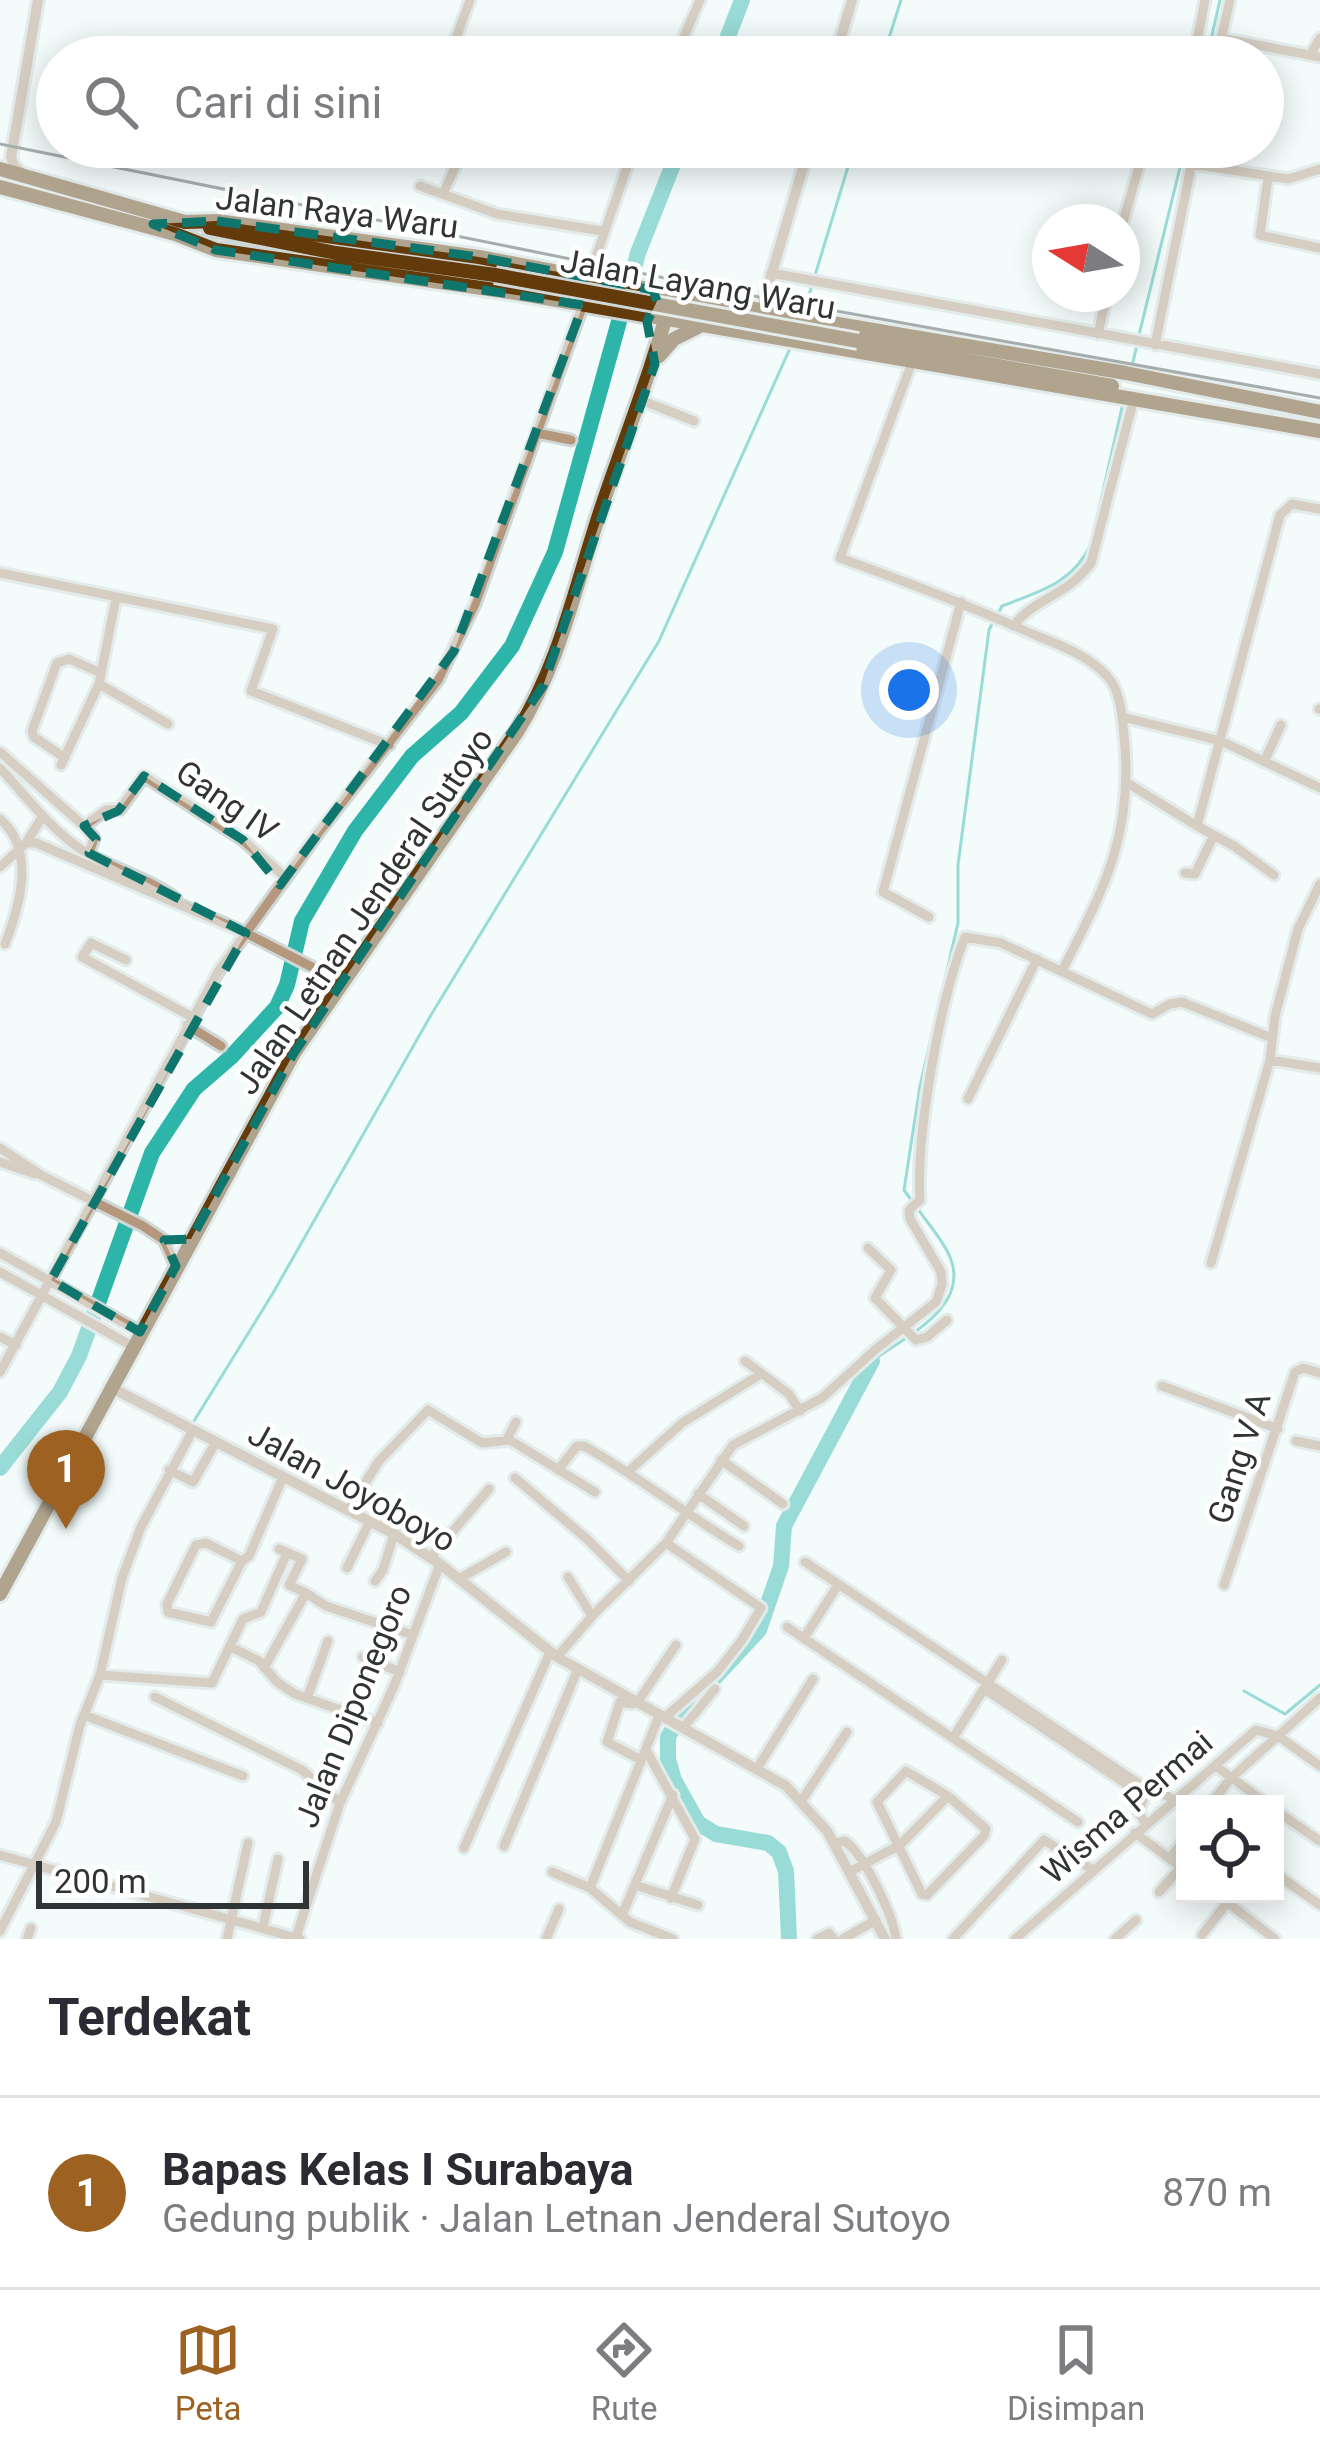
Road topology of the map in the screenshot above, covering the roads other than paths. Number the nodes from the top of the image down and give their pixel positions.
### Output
1 (38, 0) edge
2 (470, 0) edge
3 (700, 0) edge
4 (852, 0) edge
5 (1205, 0) edge
6 (1230, 0) edge
7 (1213, 21) junction
8 (457, 36) edge
9 (684, 36) edge
10 (842, 36) edge
11 (1202, 36) edge
12 (1220, 36) edge
13 (1320, 38) edge
14 (1284, 50) edge
15 (1315, 56) edge
16 (0, 117) edge
17 (17, 121) junction
18 (4, 163) edge
19 (454, 168) edge
20 (626, 168) edge
21 (803, 168) edge
22 (1139, 168) edge
23 (1191, 168) edge
24 (1215, 168) edge
25 (1320, 169) edge
26 (1268, 177) junction
27 (419, 186) dead end
28 (0, 187) edge
29 (442, 194) junction
30 (1128, 204) edge
31 (180, 228) junction
32 (602, 231) junction
33 (1320, 248) edge
34 (771, 273) junction
35 (589, 277) junction
36 (648, 289) junction
37 (672, 293) junction
38 (583, 305) junction
39 (760, 310) junction
40 (1104, 312) edge
41 (640, 315) junction
42 (665, 320) junction
43 (703, 326) junction
44 (1098, 334) junction
45 (1146, 344) junction
46 (912, 362) junction
47 (655, 364) junction
48 (1320, 374) edge
49 (1131, 388) junction
50 (641, 400) junction
51 (1320, 412) edge
52 (694, 421) dead end
53 (1320, 430) edge
54 (537, 433) junction
55 (571, 440) dead end
56 (1320, 509) edge
57 (0, 573) edge
58 (116, 598) junction
59 (961, 602) junction
60 (1009, 623) junction
61 (100, 678) junction
62 (1122, 717) junction
63 (168, 724) dead end
64 (1281, 725) dead end
65 (1221, 741) junction
66 (389, 745) junction
67 (0, 752) edge
68 (1264, 761) junction
69 (0, 768) edge
70 (1129, 784) junction
71 (1320, 788) edge
72 (43, 816) junction
73 (0, 819) edge
74 (84, 826) junction
75 (1197, 826) junction
76 (1214, 836) junction
77 (23, 846) junction
78 (89, 853) junction
79 (0, 867) edge
80 (1185, 872) dead end
81 (1274, 875) dead end
82 (286, 877) junction
83 (1320, 884) edge
84 (192, 911) junction
85 (929, 917) dead end
86 (246, 933) junction
87 (4, 944) dead end
88 (1037, 959) junction
89 (126, 960) dead end
90 (1062, 970) junction
91 (341, 982) junction
92 (189, 1022) junction
93 (1272, 1038) junction
94 (220, 1046) dead end
95 (1270, 1060) junction
96 (1320, 1067) edge
97 (968, 1100) dead end
98 (0, 1148) edge
99 (0, 1162) edge
100 (40, 1175) junction
101 (94, 1201) junction
102 (190, 1239) junction
103 (164, 1240) junction
104 (868, 1248) dead end
105 (3, 1254) edge
106 (1211, 1263) dead end
107 (176, 1265) junction
108 (0, 1270) edge
109 (51, 1280) junction
110 (42, 1296) junction
111 (87, 1305) junction
112 (81, 1317) junction
113 (946, 1320) dead end
114 (908, 1330) junction
115 (0, 1337) edge
116 (136, 1339) junction
117 (16, 1346) junction
118 (746, 1361) dead end
119 (0, 1372) edge
120 (1320, 1373) edge
121 (760, 1374) junction
122 (1162, 1386) dead end
123 (110, 1388) junction
124 (802, 1410) junction
125 (516, 1421) dead end
126 (187, 1427) junction
127 (1278, 1429) junction
128 (507, 1439) junction
129 (1296, 1441) dead end
130 (216, 1442) junction
131 (1320, 1446) edge
132 (721, 1460) junction
133 (170, 1470) junction
134 (558, 1470) junction
135 (629, 1471) junction
136 (284, 1477) junction
137 (515, 1478) dead end
138 (489, 1489) dead end
139 (595, 1492) dead end
140 (698, 1493) junction
141 (783, 1504) dead end
142 (348, 1510) junction
143 (686, 1514) junction
144 (370, 1521) junction
145 (744, 1526) dead end
146 (394, 1534) junction
147 (666, 1543) junction
148 (739, 1546) dead end
149 (506, 1552) dead end
150 (242, 1561) junction
151 (435, 1561) junction
152 (805, 1562) dead end
153 (347, 1568) dead end
154 (568, 1577) dead end
155 (459, 1579) junction
156 (375, 1581) dead end
157 (629, 1582) junction
158 (1224, 1585) dead end
159 (838, 1586) junction
160 (306, 1593) junction
161 (0, 1594) edge
162 (592, 1616) junction
163 (787, 1627) dead end
164 (413, 1636) junction
165 (804, 1638) junction
166 (328, 1641) dead end
167 (676, 1645) dead end
168 (231, 1647) junction
169 (554, 1655) junction
170 (363, 1657) dead end
171 (1002, 1660) dead end
172 (264, 1668) junction
173 (578, 1670) junction
174 (400, 1672) junction
175 (100, 1675) junction
176 (813, 1679) dead end
177 (984, 1685) junction
178 (715, 1689) dead end
179 (155, 1697) dead end
180 (307, 1698) junction
181 (1320, 1698) edge
182 (638, 1703) junction
183 (84, 1715) junction
184 (668, 1722) junction
185 (378, 1723) junction
186 (847, 1732) dead end
187 (1278, 1736) junction
188 (953, 1738) junction
189 (643, 1755) junction
190 (1216, 1766) junction
191 (1320, 1766) edge
192 (758, 1767) junction
193 (243, 1776) dead end
194 (1229, 1779) junction
195 (1147, 1794) junction
196 (1217, 1795) edge
197 (1253, 1795) edge
198 (673, 1796) junction
199 (948, 1796) junction
200 (802, 1800) junction
201 (1174, 1800) junction
202 (340, 1804) junction
203 (1284, 1816) edge
204 (1078, 1822) dead end
205 (1146, 1824) junction
206 (1136, 1833) junction
207 (1320, 1840) edge
208 (248, 1843) dead end
209 (835, 1843) junction
210 (900, 1845) junction
211 (504, 1846) dead end
212 (464, 1848) dead end
213 (1176, 1850) edge
214 (0, 1855) edge
215 (1170, 1858) junction
216 (278, 1859) dead end
217 (1176, 1863) edge
218 (864, 1864) junction
219 (34, 1866) junction
220 (1093, 1870) junction
221 (851, 1871) junction
222 (552, 1872) dead end
223 (1176, 1875) edge
224 (1284, 1879) edge
225 (635, 1885) junction
226 (590, 1888) junction
227 (1159, 1892) dead end
228 (671, 1898) junction
229 (1227, 1903) joint
230 (1320, 1904) edge
231 (698, 1905) dead end
232 (559, 1909) dead end
233 (622, 1915) junction
234 (231, 1918) junction
235 (876, 1920) junction
236 (1136, 1920) dead end
237 (263, 1927) junction
238 (0, 1931) edge
239 (1202, 1936) dead end
240 (298, 1938) edge
241 (227, 1939) edge
242 (546, 1939) edge
243 (673, 1939) edge
244 (817, 1939) edge
245 (839, 1939) edge
246 (885, 1939) edge
247 (896, 1939) edge
248 (953, 1939) edge
249 (1016, 1939) edge
250 (1115, 1939) edge
251 (1276, 1939) edge

1 - 17 street
2 - 8 street
3 - 9 street
4 - 10 street
5 - 7 street
6 - 7 street
7 - 11 street
7 - 12 street
13 - 15 street
14 - 15 street
16 - 17 street
17 - 18 street
18 - 31 highway, Jalan Raya Waru
19 - 29 street
20 - 32 street
21 - 34 street
22 - 30 street
23 - 45 street
24 - 26 street
25 - 26 street
26 - 33 street
27 - 29 street
28 - 31 highway, Jalan Raya Waru
29 - 32 street
31 - 35 highway, Jalan Raya Waru
31 - 38 highway, Jalan Raya Waru
31 - 49 highway, Jalan Layang Waru, bridge
32 - 35 street
34 - 39 street
34 - 44 street
35 - 36 highway, Jalan Raya Waru
36 - 37 highway, Jalan Raya Waru
36 - 41 highway
37 - 39 highway, Jalan Raya Waru
37 - 42 highway, Jalan Letnan Jenderal Sutoyo
38 - 41 highway, Jalan Raya Waru
38 - 54 street
39 - 49 highway, Jalan Raya Waru
40 - 44 street
41 - 42 highway, Jalan Raya Waru
41 - 47 highway
42 - 43 highway, Jalan Raya Waru
42 - 47 highway, Jalan Letnan Jenderal Sutoyo
43 - 46 highway, Jalan Raya Waru
43 - 47 highway
44 - 45 street
45 - 48 street
46 - 49 highway, Jalan Raya Waru
46 - 59 street
47 - 50 highway, Jalan Letnan Jenderal Sutoyo
49 - 51 highway
49 - 53 highway, Jalan Layang Waru
49 - 60 street
50 - 52 street
50 - 91 highway, Jalan Letnan Jenderal Sutoyo
54 - 55 street
54 - 66 street
56 - 65 street
57 - 58 street
58 - 61 street
58 - 66 street
59 - 60 street
59 - 85 street
60 - 62 street
61 - 61 street
61 - 63 street
62 - 65 street
62 - 70 street
64 - 68 street
65 - 68 street
65 - 75 street
66 - 82 street
67 - 74 street
68 - 71 street
69 - 72 street
70 - 75 street
70 - 90 street
72 - 77 street
72 - 78 street
73 - 77 street
74 - 78 street
74 - 82 street, Gang IV
75 - 76 street
76 - 80 street
76 - 81 street
77 - 79 street
77 - 84 street
77 - 87 street
78 - 84 street
82 - 86 street
83 - 93 street
84 - 86 street
86 - 91 street
86 - 92 street
88 - 90 street
88 - 97 street
88 - 114 street
89 - 92 street
90 - 93 street
91 - 102 highway, Jalan Letnan Jenderal Sutoyo
92 - 94 street
92 - 101 street
93 - 95 street
95 - 96 street
95 - 106 street
98 - 100 street
99 - 100 street
100 - 101 street
101 - 103 street
101 - 109 street
102 - 103 street
102 - 107 highway, Jalan Letnan Jenderal Sutoyo
103 - 107 street
104 - 114 street
105 - 108 street
105 - 109 street
107 - 116 highway, Jalan Letnan Jenderal Sutoyo
108 - 110 street
109 - 110 street
109 - 111 street
110 - 112 street
110 - 117 street
111 - 112 street
111 - 116 street
112 - 116 street
113 - 114 street
114 - 124 street
115 - 117 street
116 - 123 highway, Jalan Letnan Jenderal Sutoyo
117 - 119 street
118 - 121 street
120 - 127 street, Gang V A
121 - 124 street
121 - 135 street
122 - 127 street
123 - 126 street, Jalan Joyoboyo
123 - 161 highway, Jalan Letnan Jenderal Sutoyo
124 - 132 street
125 - 128 street
126 - 130 street, Jalan Joyoboyo
126 - 133 street
127 - 158 street, Gang V A
128 - 134 street
128 - 142 street
129 - 131 street
130 - 133 street
130 - 136 street, Jalan Joyoboyo
132 - 140 street
132 - 141 street
133 - 175 street
134 - 135 street
134 - 139 street
135 - 143 street
136 - 142 street, Jalan Joyoboyo
136 - 150 street
137 - 157 street
138 - 151 street, Jalan Diponegoro
140 - 143 street
140 - 145 street
142 - 144 street, Jalan Joyoboyo
143 - 147 street
143 - 148 street
144 - 146 street, Jalan Joyoboyo
144 - 153 street
146 - 151 street, Jalan Joyoboyo
146 - 156 street
147 - 157 street
147 - 184 street
149 - 155 street
150 - 150 street
151 - 155 street, Jalan Joyoboyo
151 - 164 street, Jalan Diponegoro
152 - 159 street
154 - 162 street
155 - 169 street, Jalan Joyoboyo
157 - 162 street
159 - 165 street
159 - 177 street
160 - 164 street
160 - 168 street
160 - 172 street
162 - 169 street
163 - 165 street
164 - 174 street, Jalan Diponegoro
165 - 188 street
166 - 180 street
167 - 182 street
168 - 172 street
168 - 175 street
169 - 173 street, Jalan Joyoboyo
169 - 212 street
170 - 174 street
171 - 177 street
172 - 180 street
173 - 182 street, Jalan Joyoboyo
173 - 211 street
174 - 185 street, Jalan Diponegoro
175 - 183 street
176 - 192 street
177 - 188 street
177 - 195 street
178 - 184 street
179 - 202 street
180 - 185 street
181 - 187 street, Wisma Permai
182 - 184 street, Jalan Joyoboyo
183 - 193 street
183 - 219 street
184 - 189 street
184 - 189 street
184 - 192 street, Jalan Joyoboyo
185 - 202 street, Jalan Diponegoro
186 - 200 street
187 - 190 street, Wisma Permai
187 - 191 street
187 - 194 street, Wisma Permai
188 - 204 street
189 - 198 street
189 - 226 street
190 - 194 street
190 - 201 street, Wisma Permai
192 - 200 street, Jalan Joyoboyo
194 - 196 street, Wisma Permai
194 - 197 street
195 - 201 street
195 - 205 street
198 - 225 street
198 - 228 street
199 - 210 street
199 - 210 street
199 - 210 street
200 - 209 street, Jalan Joyoboyo
201 - 205 street, Wisma Permai
202 - 240 street, Jalan Diponegoro
203 - 207 street
205 - 206 street, Wisma Permai
206 - 215 street
206 - 220 street, Wisma Permai
208 - 234 street
209 - 218 street
209 - 221 street, Jalan Joyoboyo
210 - 218 street
213 - 215 street, Wisma Permai
214 - 219 street
215 - 217 street
216 - 237 street
218 - 221 street
218 - 247 street
219 - 234 street
219 - 238 street
220 - 248 street
220 - 249 street, Wisma Permai
221 - 235 street, Jalan Joyoboyo
222 - 226 street
223 - 227 street
224 - 230 street
225 - 228 street
225 - 233 street
226 - 233 street
228 - 231 street
229 - 239 street
229 - 251 street
232 - 242 street
233 - 243 street
234 - 237 street
234 - 241 street
235 - 245 street
235 - 246 street, Jalan Joyoboyo
236 - 250 street
237 - 240 street
244 - 245 street

